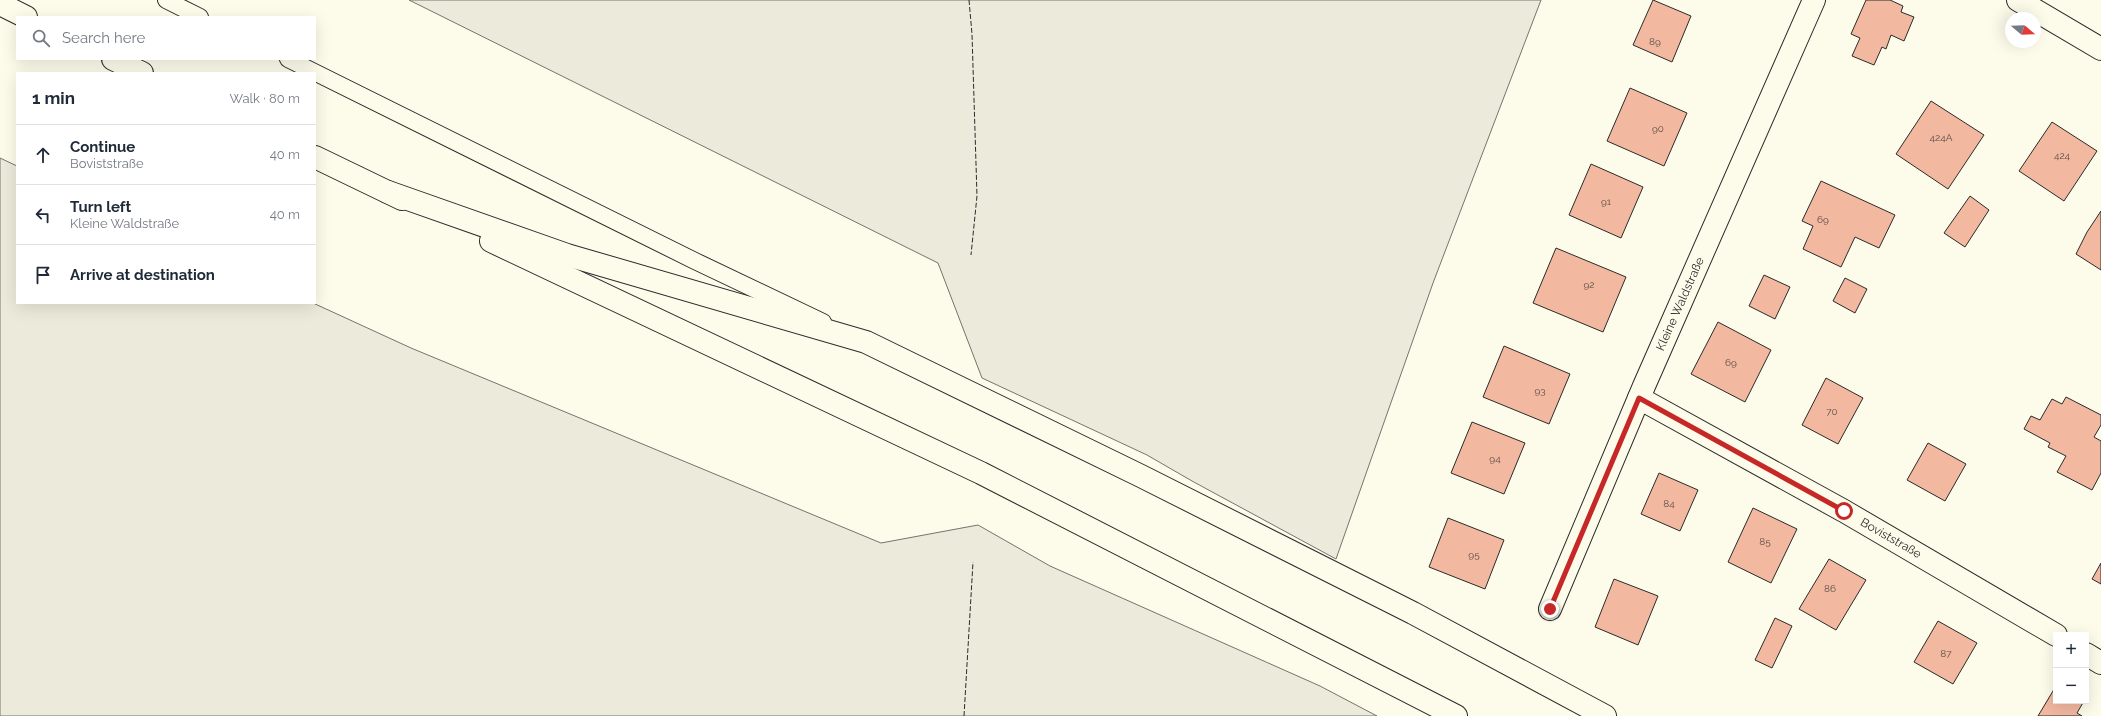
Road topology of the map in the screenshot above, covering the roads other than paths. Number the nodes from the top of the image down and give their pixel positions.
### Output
1 (166, 0) edge
2 (1814, 0) edge
3 (2018, 0) edge
4 (0, 4) edge
5 (24, 16) edge
6 (198, 16) edge
7 (2101, 49) edge
8 (115, 60) edge
9 (290, 60) edge
10 (140, 72) edge
11 (314, 72) edge
12 (316, 73) edge
13 (316, 157) edge
14 (388, 192) junction
15 (866, 342) junction
16 (1639, 398) junction
17 (1550, 609) dead end
18 (2053, 633) edge
19 (2089, 656) edge
20 (2101, 664) edge
21 (1456, 716) edge
22 (1605, 716) edge

1 - 6 lane
2 - 16 main road, Kleine Waldstraße
3 - 7 main road
4 - 5 main road
8 - 10 main road
9 - 11 lane
12 - 15 lane
13 - 14 main road
14 - 15 main road
14 - 21 main road
15 - 22 main road
16 - 17 main road, Kleine Waldstraße
16 - 18 main road, Boviststraße
19 - 20 main road

